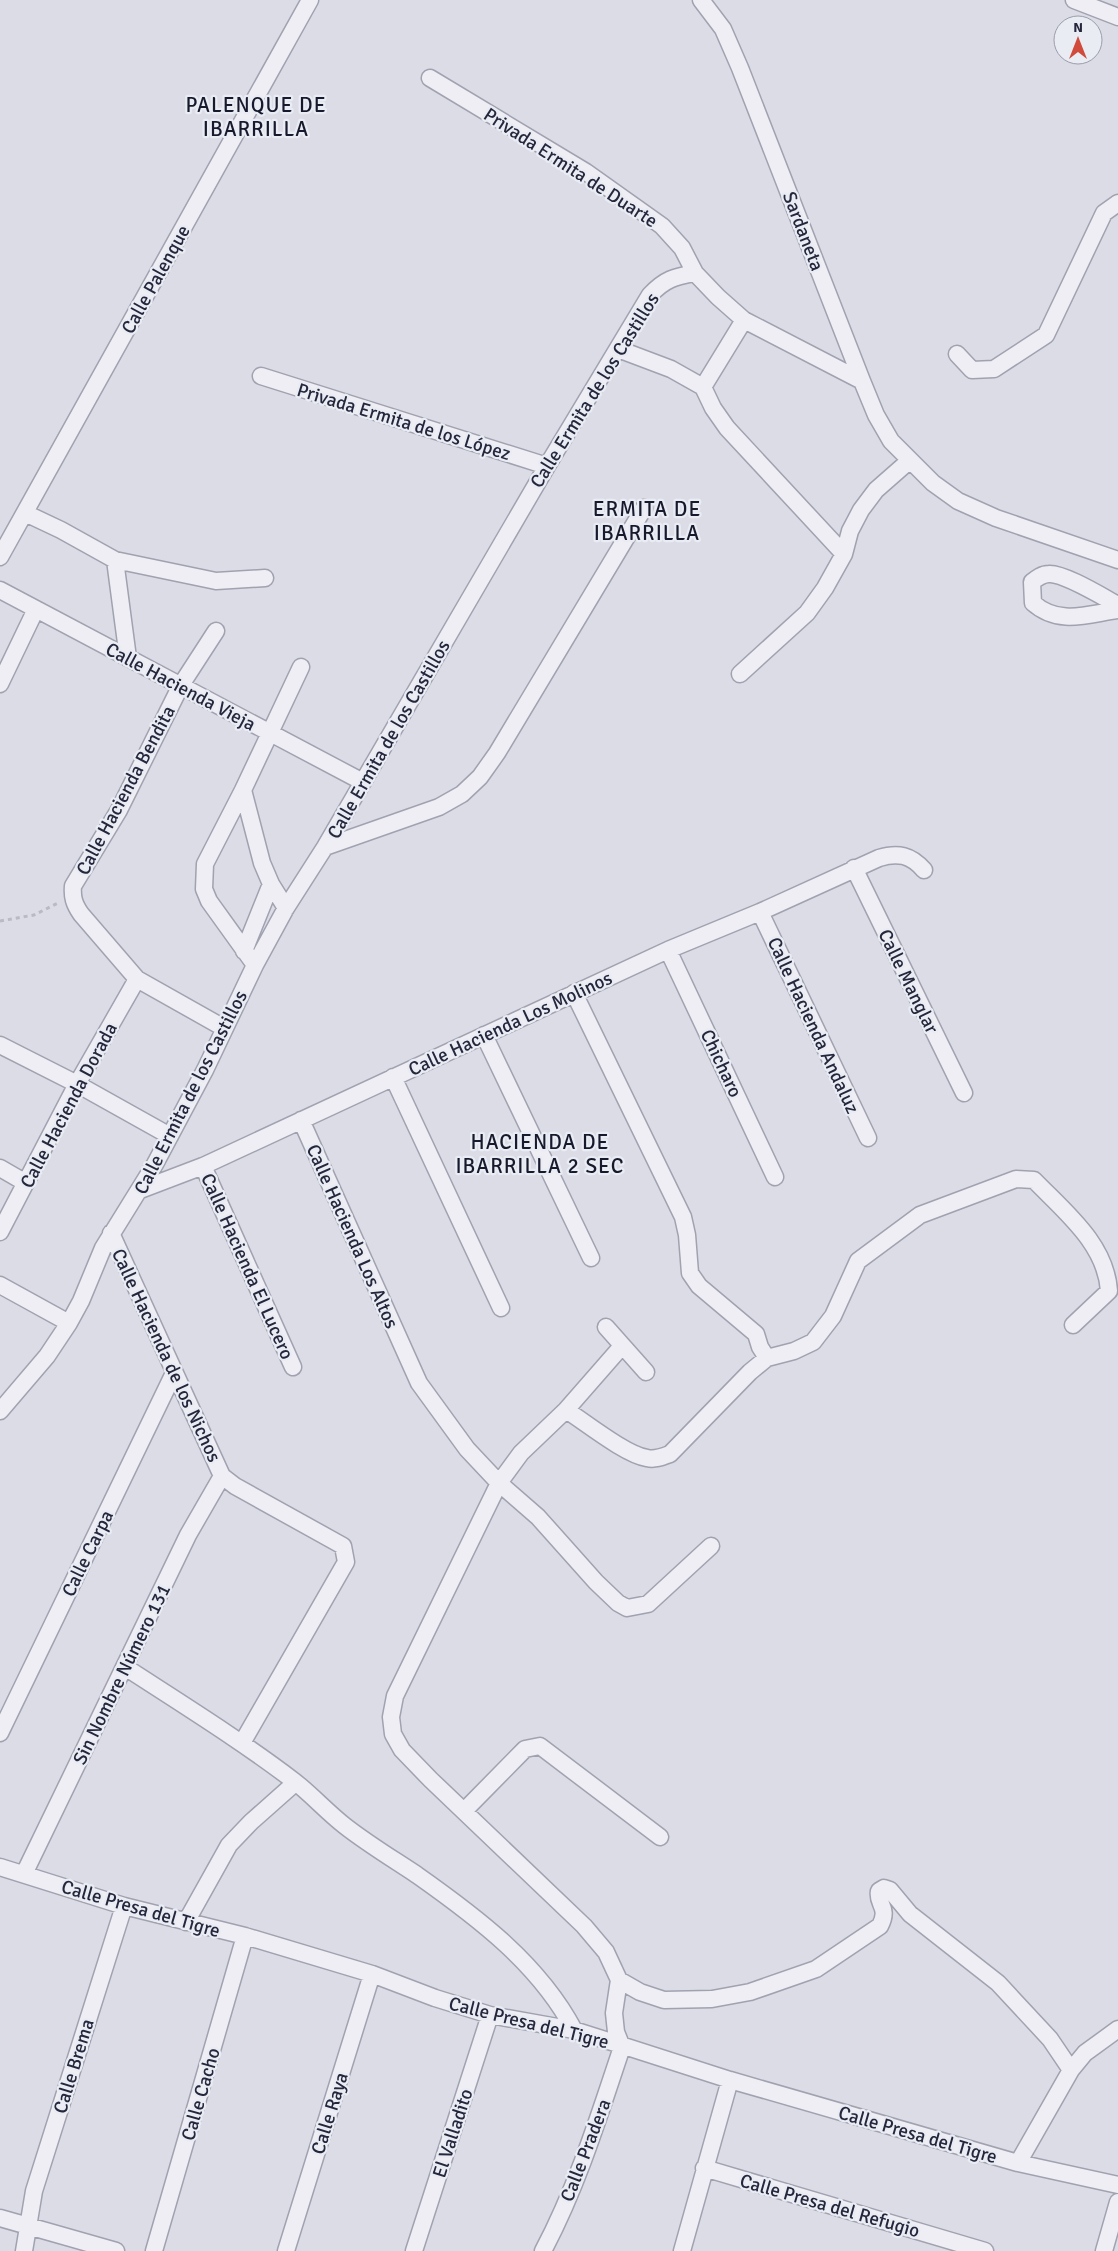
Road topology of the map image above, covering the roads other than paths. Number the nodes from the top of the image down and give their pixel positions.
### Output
1 (310, 0) edge
2 (701, 0) edge
3 (1074, 0) edge
4 (1118, 17) edge
5 (430, 78) dead end
6 (1118, 203) edge
7 (695, 273) junction
8 (744, 320) junction
9 (618, 349) junction
10 (957, 354) dead end
11 (261, 376) dead end
12 (862, 381) junction
13 (704, 387) junction
14 (909, 461) junction
15 (546, 466) junction
16 (644, 508) dead end
17 (25, 513) junction
18 (844, 554) junction
19 (0, 557) edge
20 (115, 560) junction
21 (1118, 560) edge
22 (265, 578) dead end
23 (0, 590) edge
24 (1118, 604) edge
25 (36, 610) junction
26 (1118, 610) edge
27 (216, 631) dead end
28 (128, 658) junction
29 (301, 667) dead end
30 (740, 674) dead end
31 (0, 684) edge
32 (181, 685) junction
33 (269, 733) junction
34 (363, 782) junction
35 (243, 790) junction
36 (325, 847) junction
37 (854, 868) junction
38 (924, 870) dead end
39 (271, 884) junction
40 (286, 908) junction
41 (760, 912) junction
42 (668, 950) junction
43 (244, 951) junction
44 (255, 965) junction
45 (137, 979) junction
46 (574, 993) junction
47 (224, 1028) junction
48 (484, 1035) junction
49 (0, 1045) edge
50 (393, 1077) junction
51 (77, 1084) junction
52 (964, 1093) dead end
53 (301, 1120) junction
54 (170, 1136) junction
55 (868, 1138) dead end
56 (203, 1166) junction
57 (0, 1168) edge
58 (775, 1177) dead end
59 (26, 1183) junction
60 (140, 1190) junction
61 (0, 1232) edge
62 (111, 1233) junction
63 (591, 1258) dead end
64 (0, 1285) edge
65 (500, 1308) dead end
66 (69, 1323) junction
67 (1073, 1325) dead end
68 (606, 1327) dead end
69 (622, 1346) junction
70 (767, 1358) junction
71 (293, 1367) dead end
72 (646, 1372) dead end
73 (174, 1373) junction
74 (566, 1410) junction
75 (0, 1411) edge
76 (222, 1476) junction
77 (500, 1483) junction
78 (711, 1546) dead end
79 (125, 1666) junction
80 (0, 1733) edge
81 (242, 1743) junction
82 (295, 1782) junction
83 (464, 1811) junction
84 (660, 1837) dead end
85 (0, 1866) edge
86 (24, 1874) junction
87 (124, 1906) junction
88 (186, 1922) junction
89 (245, 1936) junction
90 (372, 1974) junction
91 (619, 1980) junction
92 (490, 2014) junction
93 (1118, 2028) edge
94 (574, 2030) junction
95 (622, 2047) junction
96 (1071, 2070) junction
97 (730, 2080) junction
98 (1018, 2163) junction
99 (704, 2168) junction
100 (1118, 2185) edge
101 (1118, 2202) edge
102 (0, 2218) edge
103 (30, 2226) junction
104 (24, 2251) edge
105 (116, 2251) edge
106 (154, 2251) edge
107 (286, 2251) edge
108 (414, 2251) edge
109 (543, 2251) edge
110 (682, 2251) edge
111 (985, 2251) edge
112 (1104, 2251) edge

1 - 17 street, Calle Palenque
2 - 12 street, Sardaneta
3 - 4 street
5 - 7 street, Privada Ermita de Duarte
6 - 10 street
7 - 8 street, Privada Ermita de Duarte
7 - 9 street, Calle Ermita de los Castillos
8 - 12 street, Privada Ermita de Duarte
8 - 13 street
9 - 13 street
9 - 15 street, Calle Ermita de los Castillos
11 - 15 street, Privada Ermita de los López
12 - 14 street, Sardaneta
13 - 18 street
14 - 18 street
14 - 21 street, Sardaneta
15 - 34 street, Calle Ermita de los Castillos
16 - 36 street
17 - 19 street, Calle Palenque
17 - 20 street
18 - 30 street
20 - 22 street
20 - 28 street
23 - 25 street, Calle Hacienda Vieja
24 - 26 street
25 - 28 street, Calle Hacienda Vieja
25 - 31 street
27 - 32 street, Calle Hacienda Bendita
28 - 32 street, Calle Hacienda Vieja
29 - 33 street
32 - 33 street, Calle Hacienda Vieja
32 - 45 street, Calle Hacienda Bendita
33 - 34 street, Calle Hacienda Vieja
33 - 35 street
34 - 36 street, Calle Ermita de los Castillos
35 - 39 street
35 - 43 street
36 - 40 street, Calle Ermita de los Castillos
37 - 38 street, Calle Hacienda Los Molinos
37 - 41 street, Calle Hacienda Los Molinos
37 - 52 street, Calle Manglar
39 - 40 street
39 - 43 street
40 - 44 street, Calle Ermita de los Castillos
41 - 42 street, Calle Hacienda Los Molinos
41 - 55 street, Calle Hacienda Andaluz
42 - 46 street, Calle Hacienda Los Molinos
42 - 58 street, Chicharo
43 - 44 street
44 - 47 street, Calle Ermita de los Castillos
45 - 47 street
45 - 51 street, Calle Hacienda Dorada
46 - 48 street, Calle Hacienda Los Molinos
46 - 70 street
47 - 54 street, Calle Ermita de los Castillos
48 - 50 street, Calle Hacienda Los Molinos
48 - 63 street
49 - 51 street
50 - 53 street, Calle Hacienda Los Molinos
50 - 65 street
51 - 54 street
51 - 59 street, Calle Hacienda Dorada
53 - 56 street, Calle Hacienda Los Molinos
53 - 77 street, Calle Hacienda Los Altos
54 - 60 street, Calle Ermita de los Castillos
56 - 60 street, Calle Hacienda Los Molinos
56 - 71 street, Calle Hacienda El Lucero
57 - 59 street
59 - 61 street, Calle Hacienda Dorada
60 - 62 street, Calle Ermita de los Castillos
62 - 66 street, Calle Ermita de los Castillos
62 - 73 street, Calle Hacienda de los Nichos
64 - 66 street
66 - 75 street, Calle Ermita de los Castillos
67 - 70 street
68 - 69 street
69 - 72 street
69 - 74 street
70 - 74 street
73 - 76 street, Calle Hacienda de los Nichos
73 - 80 street, Calle Carpa
74 - 77 street
76 - 79 street, Sin Nombre Número 131
76 - 81 street
77 - 78 street, Calle Hacienda Los Altos
77 - 83 street
79 - 81 street
79 - 86 street, Sin Nombre Número 131
81 - 82 street
82 - 88 street
82 - 94 street
83 - 84 street
83 - 91 street
85 - 86 street, Calle Presa del Tigre
86 - 87 street, Calle Presa del Tigre
87 - 88 street, Calle Presa del Tigre
87 - 103 street, Calle Brema
88 - 89 street, Calle Presa del Tigre
89 - 90 street, Calle Presa del Tigre
89 - 106 street, Calle Cacho
90 - 92 street, Calle Presa del Tigre
90 - 107 street, Calle Raya
91 - 95 street
91 - 96 street
92 - 94 street, Calle Presa del Tigre
92 - 108 street, El Valladito
93 - 96 street
94 - 95 street, Calle Presa del Tigre
95 - 97 street, Calle Presa del Tigre
95 - 109 street, Calle Pradera
96 - 98 street
97 - 98 street, Calle Presa del Tigre
97 - 99 street
98 - 100 street, Calle Presa del Tigre
99 - 110 street
99 - 111 street, Calle Presa del Refugio
101 - 112 street
102 - 103 street
103 - 104 street, Calle Brema
103 - 105 street

